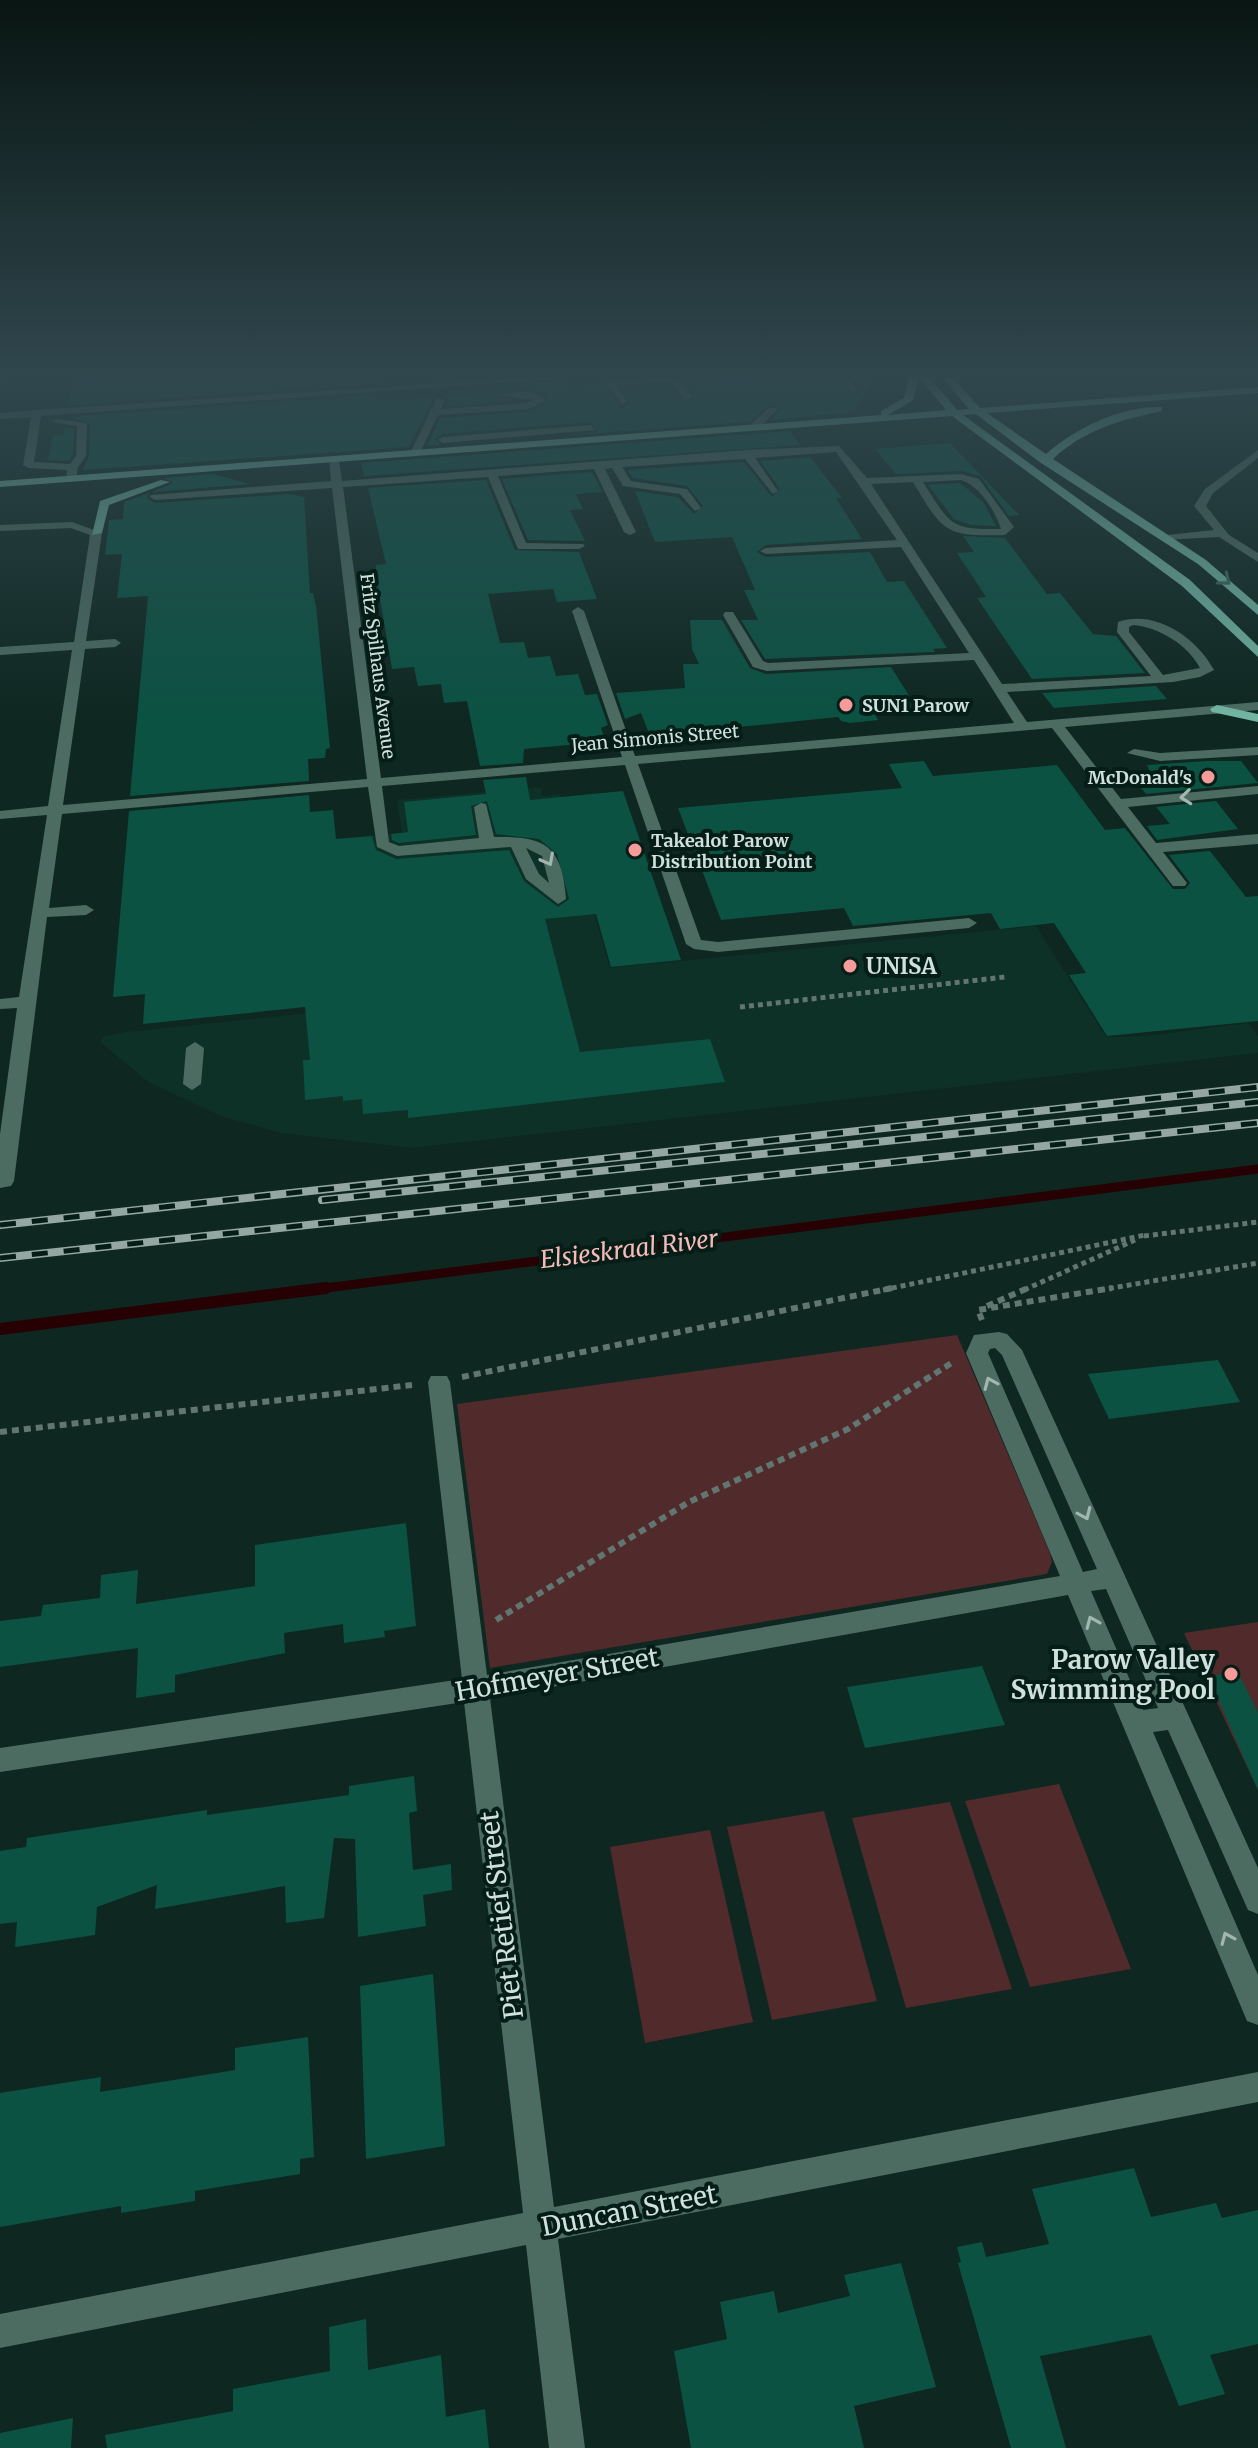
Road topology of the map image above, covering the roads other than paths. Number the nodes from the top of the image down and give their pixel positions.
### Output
1 (48, 491) edge
2 (138, 491) edge
3 (195, 491) edge
4 (337, 491) edge
5 (499, 491) edge
6 (610, 491) edge
7 (683, 491) edge
8 (871, 491) edge
9 (924, 491) edge
10 (982, 491) edge
11 (1060, 491) edge
12 (1093, 491) edge
13 (1209, 491) edge
14 (0, 495) edge
15 (155, 497) dead end
16 (695, 508) dead end
17 (0, 528) edge
18 (630, 532) dead end
19 (96, 533) junction
20 (1221, 533) junction
21 (1167, 538) junction
22 (904, 543) junction
23 (579, 546) dead end
24 (766, 551) dead end
25 (1258, 558) edge
26 (578, 611) dead end
27 (1258, 611) edge
28 (729, 615) dead end
29 (1245, 639) junction
30 (115, 643) dead end
31 (79, 645) junction
32 (0, 651) edge
33 (1258, 653) edge
34 (978, 656) junction
35 (1159, 678) junction
36 (999, 688) junction
37 (1258, 706) edge
38 (1217, 709) junction
39 (1258, 718) edge
40 (1055, 723) junction
41 (1023, 726) junction
42 (1258, 751) edge
43 (1134, 753) dead end
44 (631, 760) junction
45 (373, 783) junction
46 (1258, 790) edge
47 (1115, 804) junction
48 (481, 807) dead end
49 (55, 810) junction
50 (0, 815) edge
51 (1258, 839) edge
52 (516, 842) dead end
53 (488, 844) junction
54 (1151, 848) junction
55 (1179, 883) dead end
56 (86, 910) dead end
57 (40, 913) junction
58 (969, 923) dead end
59 (26, 1002) junction
60 (0, 1004) edge
61 (195, 1048) dead end
62 (192, 1084) dead end
63 (0, 1181) edge
64 (439, 1382) road end
65 (1113, 1577) junction
66 (1075, 1583) junction
67 (474, 1689) junction
68 (1176, 1717) junction
69 (1135, 1723) junction
70 (0, 1760) edge
71 (1258, 1900) edge
72 (1258, 2010) edge
73 (1258, 2087) edge
74 (539, 2228) junction
75 (0, 2331) edge
76 (567, 2448) edge

1 - 14 main road
2 - 19 main road
3 - 15 street
4 - 45 street, Fritz Spilhaus Avenue
5 - 23 street
6 - 18 street
7 - 16 street
8 - 22 street
9 - 10 street
11 - 29 main road
12 - 21 main road
13 - 20 street
17 - 19 street
19 - 31 street
20 - 21 street
20 - 25 street
21 -> 27 main road
21 - 29 main road
22 - 24 street
22 - 34 street
26 - 44 street
28 - 34 street
29 - 33 main road
30 - 31 street
31 - 32 street
31 - 49 street
34 - 36 street
35 - 35 street
35 - 36 street
36 - 41 street
37 - 38 street, Jean Simonis Street
38 - 39 main road
38 - 40 street, Jean Simonis Street
40 - 41 street, Jean Simonis Street
40 - 47 street
41 - 44 street, Jean Simonis Street
42 - 43 street
44 - 45 street, Jean Simonis Street
44 - 58 street
45 - 49 street, Jean Simonis Street
45 - 53 street, Fritz Spilhaus Avenue
46 -> 47 street
47 - 54 street
48 - 53 street
49 - 50 street, Jean Simonis Street
49 - 57 street
51 - 54 street
52 - 53 street
54 - 55 street
56 - 57 street
57 - 59 street
59 - 60 street
59 - 63 street
61 - 62 street
64 - 67 street, Piet Retief Street
65 - 66 street, Hofmeyer Street
66 -> 65 street
65 - 68 street
66 - 67 street, Hofmeyer Street
69 -> 66 street
67 - 70 street, Hofmeyer Street
67 - 74 street, Piet Retief Street
68 - 69 street
68 - 71 street
72 -> 69 street
73 - 74 street, Duncan Street
74 - 75 street, Duncan Street
74 - 76 street, Piet Retief Street

